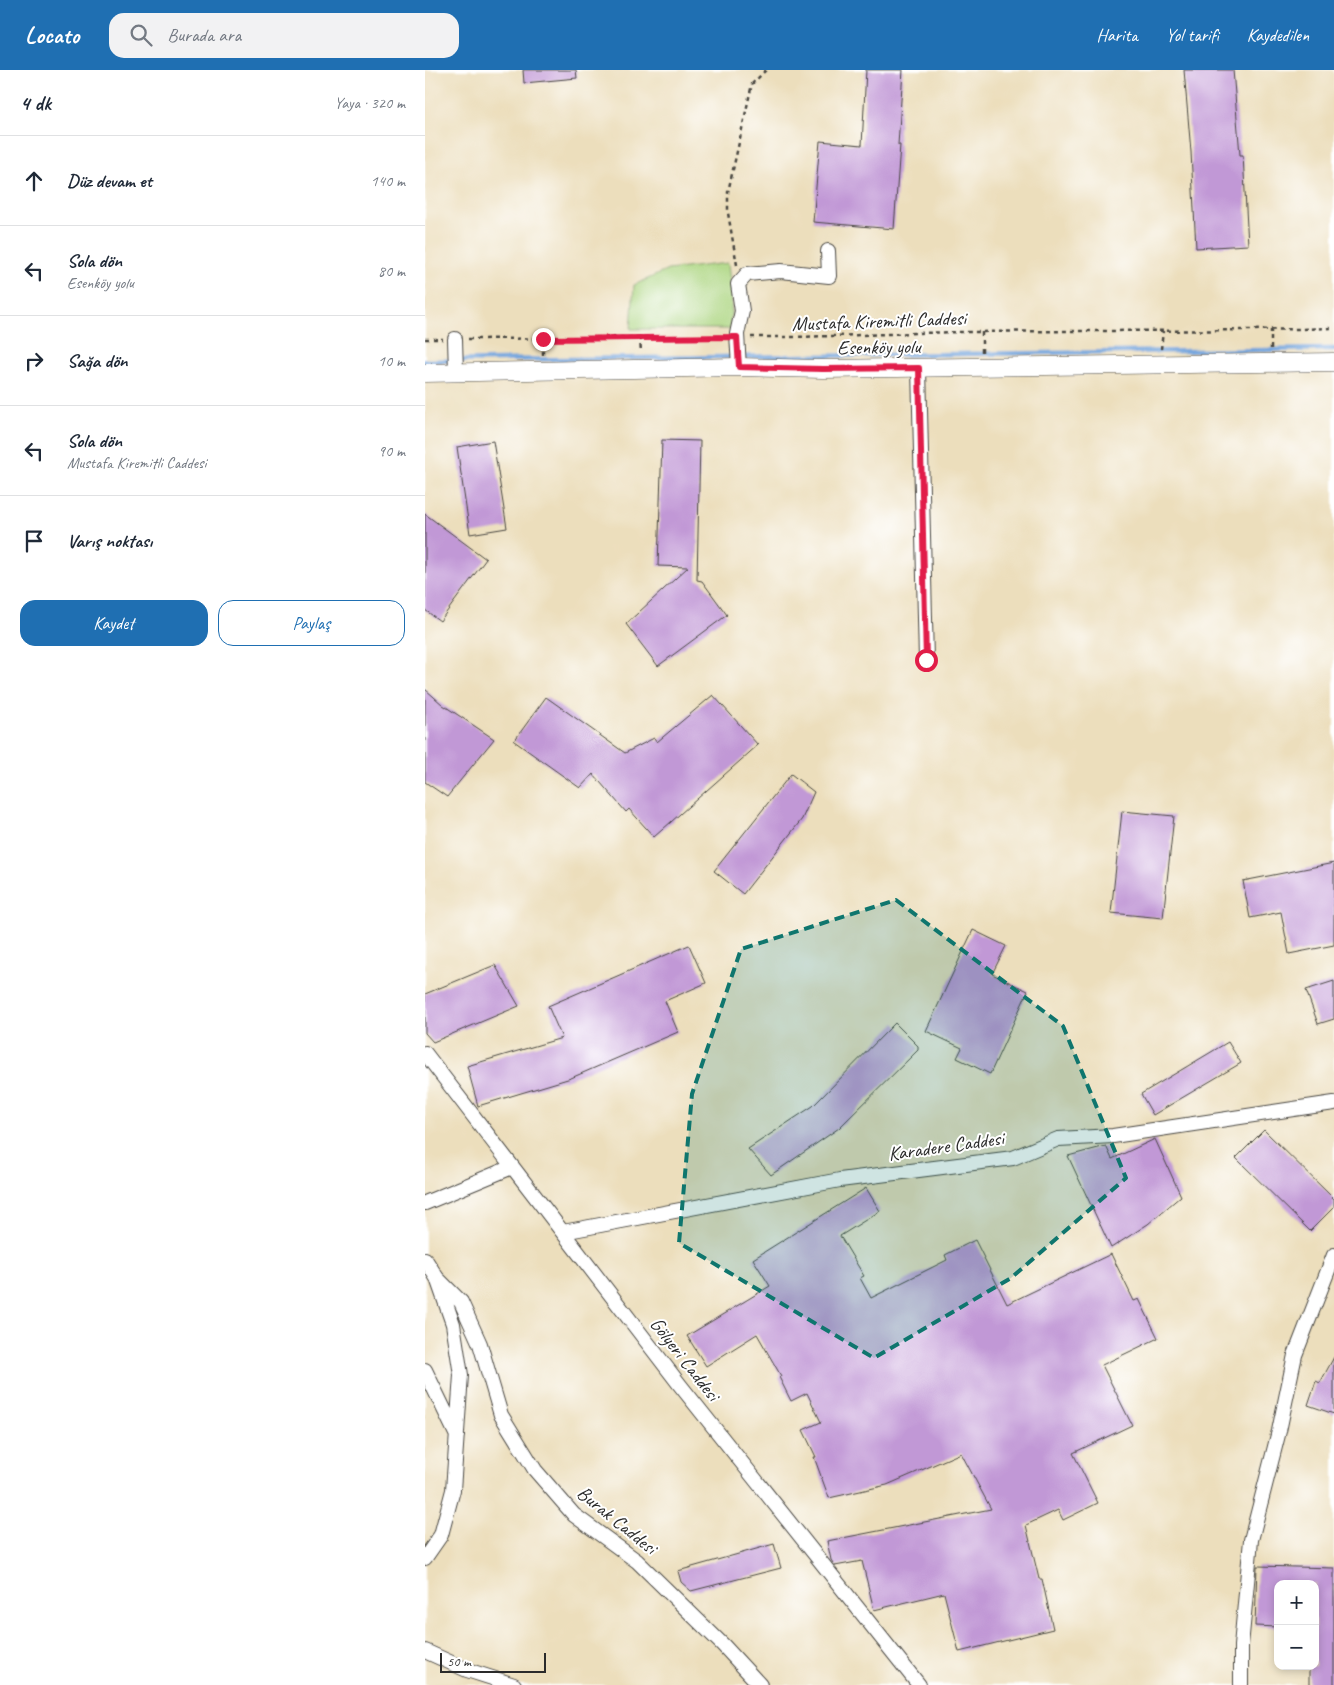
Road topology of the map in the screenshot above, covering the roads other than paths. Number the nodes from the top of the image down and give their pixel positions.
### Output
1 (828, 251) dead end
2 (455, 339) road end
3 (738, 354) junction
4 (1334, 362) edge
5 (456, 364) junction
6 (919, 368) junction
7 (425, 373) edge
8 (926, 660) dead end
9 (425, 1053) edge
10 (1334, 1103) edge
11 (512, 1167) junction
12 (425, 1203) edge
13 (563, 1232) junction
14 (1334, 1255) edge
15 (425, 1259) edge
16 (437, 1278) junction
17 (425, 1370) edge
18 (457, 1437) junction
19 (425, 1558) edge
20 (425, 1651) edge
21 (514, 1685) edge
22 (760, 1685) edge
23 (919, 1685) edge
24 (1241, 1685) edge

1 - 3 street
2 - 5 street
3 - 5 street, Esenköy yolu
3 - 6 street, Esenköy yolu
4 - 6 street, Esenköy yolu
5 - 7 street, Esenköy yolu
6 - 8 street
9 - 11 street, Gölyeri Caddesi
10 - 13 street, Karadere Caddesi
11 - 12 street
11 - 13 street, Gölyeri Caddesi
13 - 23 street, Gölyeri Caddesi
14 - 24 street
15 - 16 street, Burak Caddesi
16 - 18 street
16 - 22 street, Burak Caddesi
17 - 18 street
18 - 19 street
20 - 21 street

